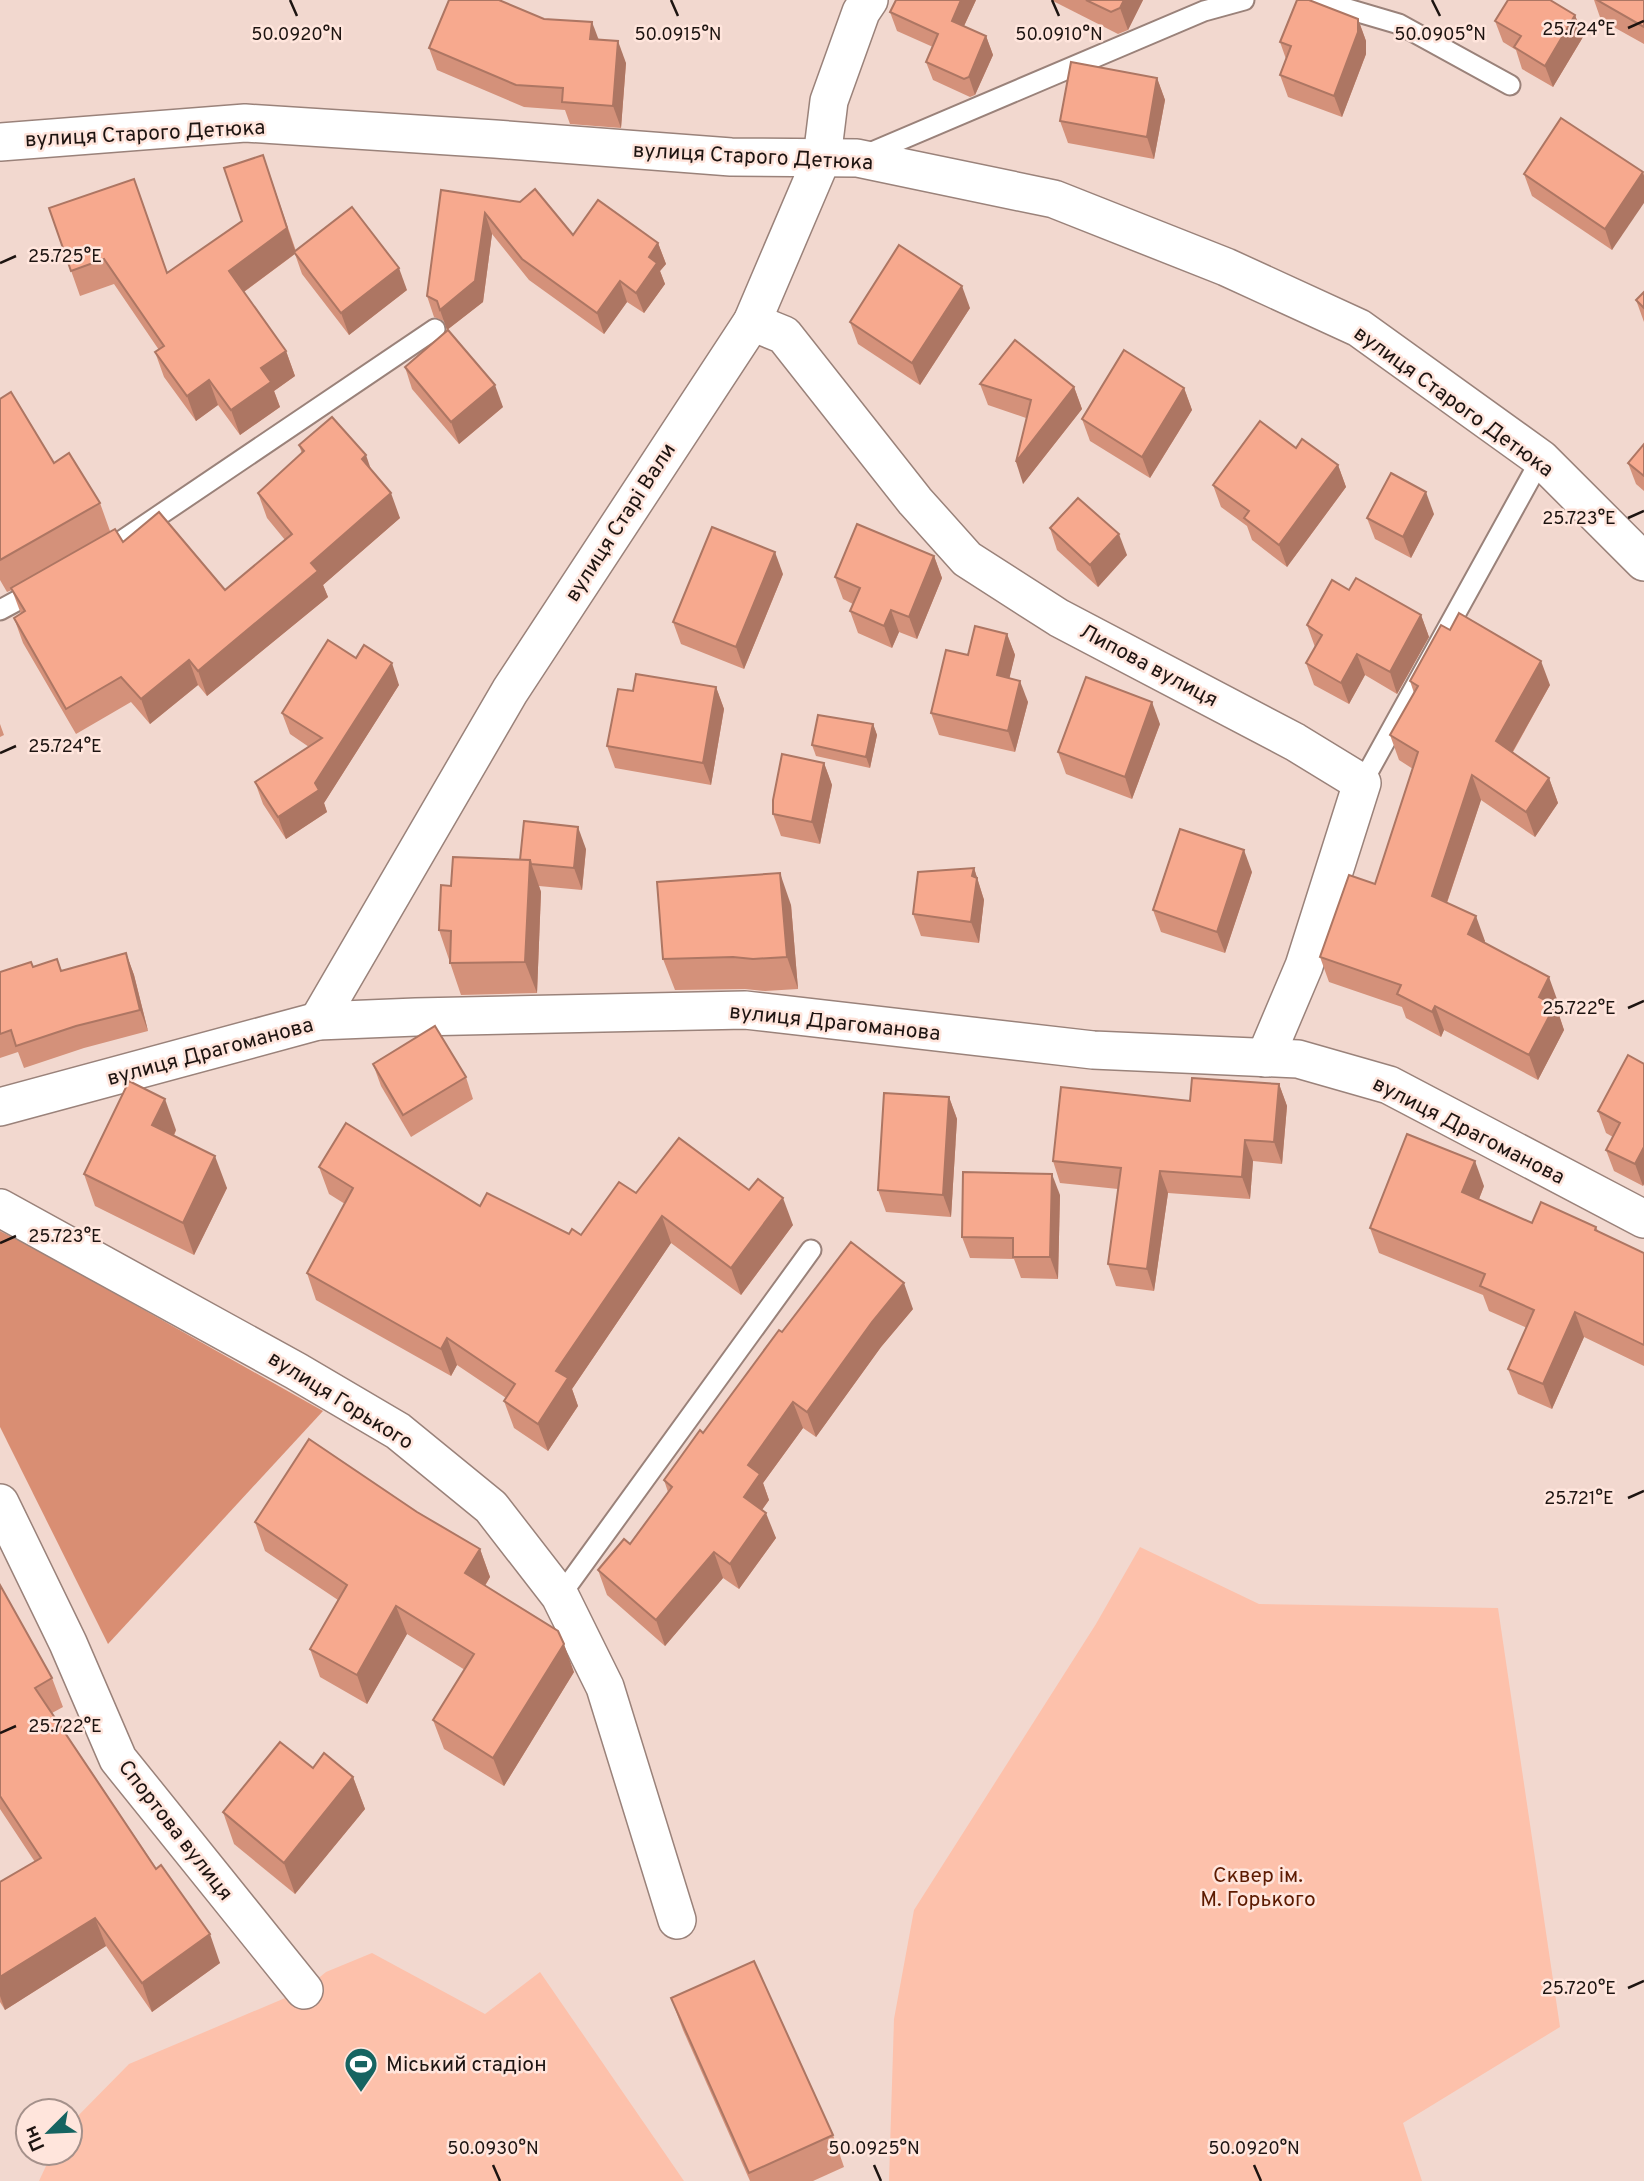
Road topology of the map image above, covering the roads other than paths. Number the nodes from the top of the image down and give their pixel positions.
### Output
1 (869, 0) edge
2 (1244, 0) edge
3 (1317, 0) edge
4 (1510, 85) dead end
5 (0, 142) edge
6 (840, 158) junction
7 (752, 322) junction
8 (435, 329) dead end
9 (1541, 459) junction
10 (88, 562) edge
11 (1644, 562) edge
12 (55, 580) edge
13 (0, 610) edge
14 (1362, 783) junction
15 (318, 1021) junction
16 (1265, 1058) junction
17 (0, 1107) edge
18 (0, 1208) edge
19 (1644, 1219) edge
20 (811, 1250) dead end
21 (0, 1503) edge
22 (560, 1596) junction
23 (677, 1920) dead end
24 (304, 1990) dead end

1 - 6 street, вулиця Старі Вали
2 - 6 lane
3 - 4 lane
5 - 6 street, вулиця Старого Детюка
6 - 7 street, вулиця Старі Вали
6 - 9 street, вулиця Старого Детюка
7 - 14 street, Липова вулиця
7 - 15 street, вулиця Старі Вали
8 - 10 lane
9 - 11 street, вулиця Старого Детюка
9 - 14 lane
12 - 13 lane
14 - 16 street
15 - 16 street, вулиця Драгоманова
15 - 17 street, вулиця Драгоманова
16 - 19 street, вулиця Драгоманова
18 - 22 street, вулиця Горького
20 - 22 lane
21 - 24 street, Спортова вулиця
22 - 23 street, вулиця Горького

